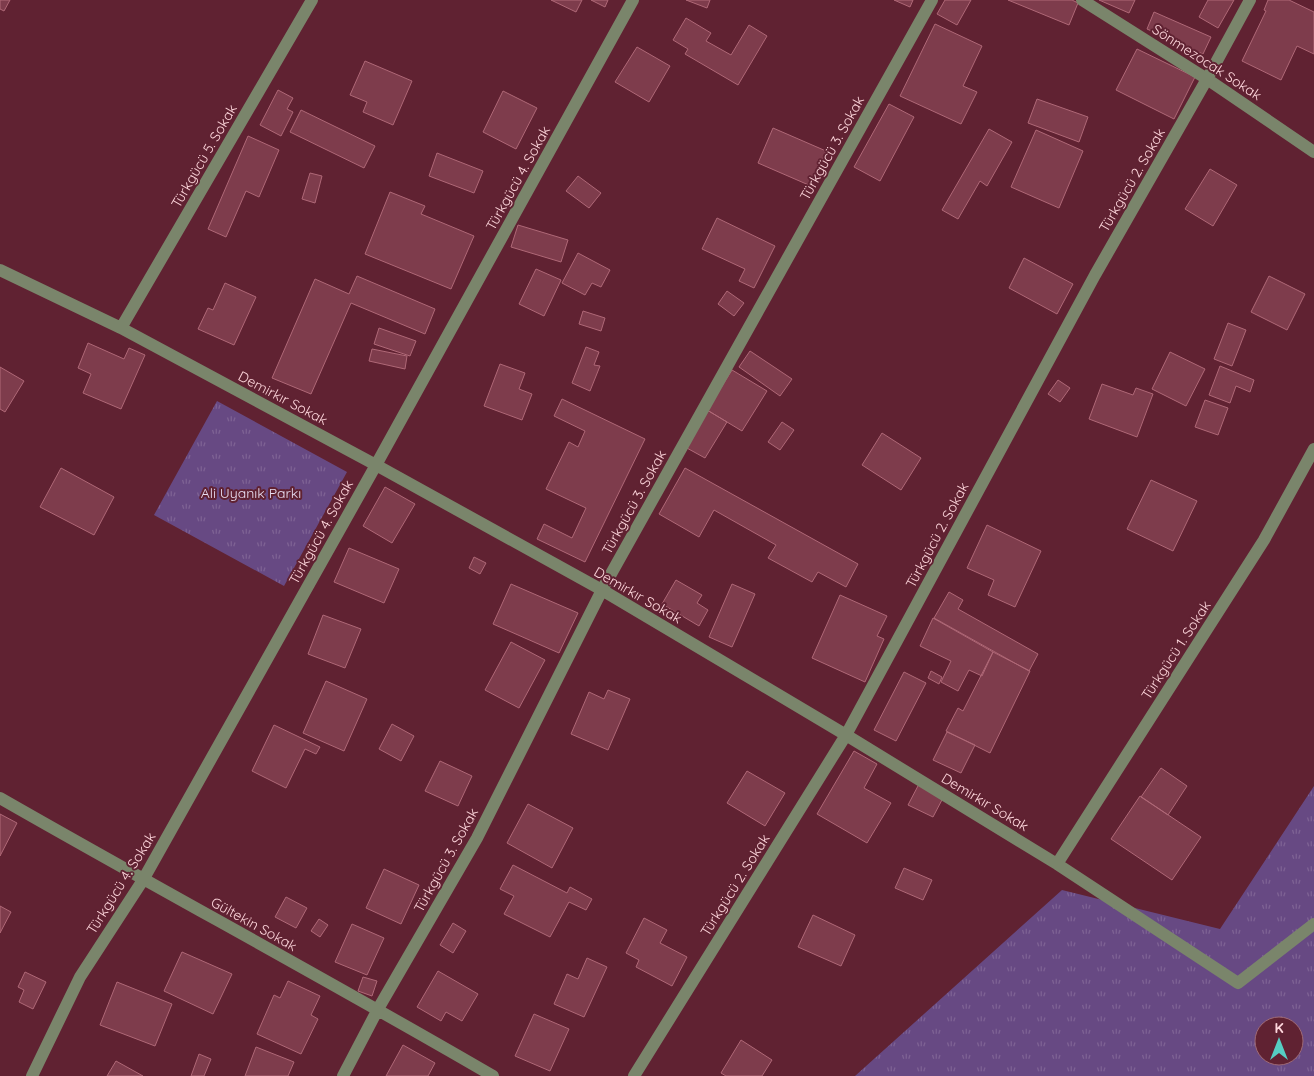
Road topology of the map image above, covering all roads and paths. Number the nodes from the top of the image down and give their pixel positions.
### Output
1 (312, 0) edge
2 (633, 0) edge
3 (932, 0) edge
4 (1082, 0) edge
5 (1250, 0) edge
6 (1208, 79) junction
7 (1314, 152) edge
8 (2, 276) edge
9 (121, 328) junction
10 (1314, 449) edge
11 (376, 465) junction
12 (602, 590) junction
13 (846, 735) junction
14 (0, 798) edge
15 (1057, 864) junction
16 (143, 880) junction
17 (1314, 924) edge
18 (378, 1009) junction
19 (32, 1076) edge
20 (344, 1076) edge
21 (493, 1076) edge
22 (634, 1076) edge

1 - 9 street, Türkgücü 5. Sokak
2 - 11 street, Türkgücü 4. Sokak
3 - 12 street, Türkgücü 3. Sokak
4 - 6 street, Sönmezocak Sokak
5 - 6 street, Türkgücü 2. Sokak
6 - 7 street, Sönmezocak Sokak
6 - 13 street, Türkgücü 2. Sokak
8 - 9 street, Demirkır Sokak
9 - 11 street, Demirkır Sokak
10 - 15 street, Türkgücü 1. Sokak
11 - 12 street, Demirkır Sokak
11 - 16 street, Türkgücü 4. Sokak
12 - 13 street, Demirkır Sokak
12 - 18 street, Türkgücü 3. Sokak
13 - 15 street, Demirkır Sokak
13 - 22 street, Türkgücü 2. Sokak
14 - 16 street, Gültekin Sokak
15 - 17 street, Demirkır Sokak
16 - 18 street, Gültekin Sokak
16 - 19 street, Türkgücü 4. Sokak
18 - 20 street, Türkgücü 3. Sokak
18 - 21 street, Gültekin Sokak

